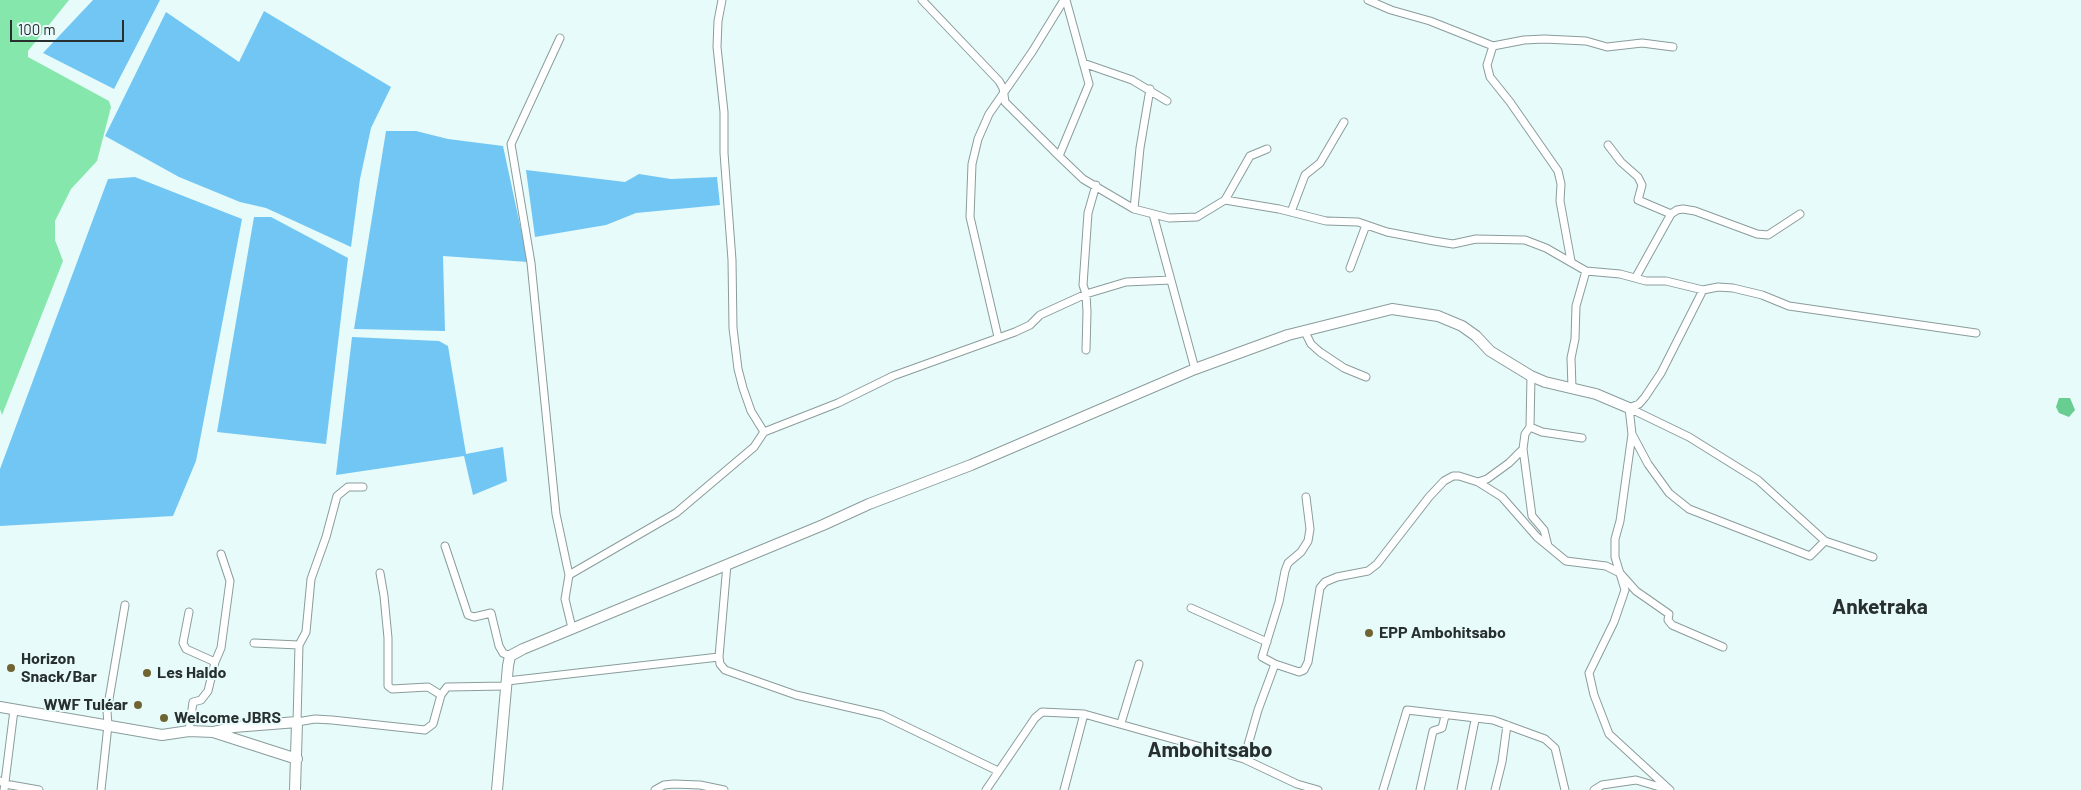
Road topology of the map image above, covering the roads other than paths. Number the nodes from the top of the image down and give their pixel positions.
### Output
1 (722, 0) edge
2 (922, 0) edge
3 (1065, 0) edge
4 (1368, 0) edge
5 (560, 38) dead end
6 (1493, 46) junction
7 (1673, 47) dead end
8 (1083, 63) junction
9 (1150, 89) junction
10 (1004, 94) junction
11 (1167, 101) dead end
12 (1344, 122) dead end
13 (1608, 145) dead end
14 (1267, 149) dead end
15 (1059, 156) junction
16 (1096, 185) junction
17 (1225, 200) junction
18 (1134, 209) junction
19 (1291, 212) junction
20 (1153, 214) junction
21 (1671, 214) junction
22 (1800, 214) dead end
23 (1366, 224) junction
24 (1571, 261) junction
25 (1350, 268) dead end
26 (1586, 271) junction
27 (1636, 277) junction
28 (1171, 280) junction
29 (1703, 290) junction
30 (1086, 294) junction
31 (1304, 330) junction
32 (1976, 334) dead end
33 (998, 337) junction
34 (1086, 350) dead end
35 (1195, 370) junction
36 (1531, 376) junction
37 (1366, 377) dead end
38 (1572, 388) junction
39 (1629, 408) junction
40 (1530, 427) junction
41 (764, 432) junction
42 (1632, 434) junction
43 (1582, 438) dead end
44 (1523, 449) junction
45 (1478, 482) junction
46 (363, 487) dead end
47 (1306, 497) dead end
48 (1826, 541) junction
49 (444, 546) dead end
50 (1548, 546) junction
51 (221, 554) dead end
52 (1873, 557) dead end
53 (727, 564) junction
54 (380, 573) dead end
55 (1620, 573) junction
56 (568, 576) junction
57 (125, 605) dead end
58 (1191, 608) dead end
59 (189, 612) dead end
60 (572, 628) junction
61 (1267, 642) junction
62 (254, 643) dead end
63 (299, 646) junction
64 (1722, 647) dead end
65 (510, 656) junction
66 (719, 658) junction
67 (215, 662) junction
68 (1139, 664) dead end
69 (1275, 664) junction
70 (506, 683) junction
71 (441, 695) junction
72 (0, 707) edge
73 (14, 710) junction
74 (1084, 714) junction
75 (1445, 716) junction
76 (1475, 720) junction
77 (297, 722) junction
78 (1121, 723) junction
79 (108, 725) junction
80 (1508, 725) junction
81 (189, 731) junction
82 (213, 732) junction
83 (297, 759) junction
84 (1244, 759) junction
85 (998, 771) junction
86 (3, 785) edge
87 (1297, 787) edge
88 (39, 790) edge
89 (101, 790) edge
90 (295, 790) edge
91 (497, 790) edge
92 (655, 790) edge
93 (724, 790) edge
94 (986, 790) edge
95 (1064, 790) edge
96 (1318, 790) edge
97 (1383, 790) edge
98 (1420, 790) edge
99 (1461, 790) edge
100 (1495, 790) edge
101 (1565, 790) edge
102 (1594, 790) edge
103 (1670, 790) edge

1 - 41 street
2 - 10 street
3 - 8 street
3 - 10 street
4 - 6 street
5 - 56 street
6 - 7 street
6 - 24 street
8 - 9 street
8 - 15 street
9 - 11 street
9 - 18 street
10 - 15 street
10 - 33 street
12 - 19 street
13 - 21 street
14 - 17 street
15 - 16 street
16 - 18 street
16 - 30 street
17 - 19 street
17 - 20 street
18 - 20 street
19 - 23 street
20 - 28 street
21 - 22 street
21 - 27 street
23 - 24 street
23 - 25 street
24 - 26 street
26 - 27 street
26 - 38 street
27 - 29 street
28 - 30 street
28 - 35 street
29 - 32 street
29 - 39 street
30 - 33 street
30 - 34 street
31 - 35 street
31 - 36 street
31 - 37 street
33 - 41 street
35 - 53 street
36 - 38 street
36 - 40 street
38 - 39 street
39 - 42 street
39 - 48 street
40 - 43 street
40 - 44 street
41 - 56 street
42 - 48 street
42 - 55 street
44 - 45 street
44 - 50 street
45 - 50 street
45 - 69 street
46 - 63 street
47 - 61 street
48 - 52 street
49 - 65 street
50 - 55 street
51 - 67 street
53 - 60 street
53 - 66 street
54 - 71 street
55 - 64 street
55 - 103 street
56 - 60 street
57 - 79 street
58 - 61 street
59 - 67 street
60 - 65 street
61 - 69 street
62 - 63 street
63 - 77 street
65 - 70 street
66 - 70 street
66 - 85 street
67 - 81 street
68 - 78 street
69 - 84 street
70 - 71 street
70 - 91 street
71 - 77 street
72 - 73 street
73 - 79 street
73 - 86 street
74 - 78 street
74 - 85 street
74 - 95 street
75 - 76 street
75 - 97 street
75 - 98 street
76 - 80 street
76 - 99 street
77 - 82 street
77 - 83 street
78 - 84 street
79 - 81 street
79 - 89 street
80 - 100 street
80 - 101 street
81 - 82 street
82 - 83 street
83 - 90 street
84 - 87 street
85 - 94 street
86 - 88 street
87 - 96 street
92 - 93 street
102 - 103 street

